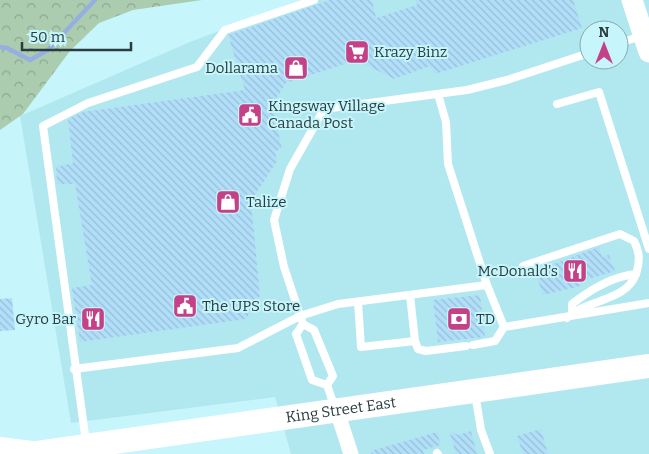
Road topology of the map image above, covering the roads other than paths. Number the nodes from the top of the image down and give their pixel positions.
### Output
1 (314, 0) edge
2 (632, 0) edge
3 (647, 40) edge
4 (629, 42) edge
5 (579, 56) edge
6 (438, 94) junction
7 (557, 104) dead end
8 (649, 249) edge
9 (523, 266) dead end
10 (636, 274) junction
11 (487, 285) junction
12 (410, 295) junction
13 (358, 302) junction
14 (649, 303) edge
15 (572, 312) junction
16 (567, 318) junction
17 (302, 320) junction
18 (504, 327) junction
19 (415, 341) junction
20 (649, 366) edge
21 (74, 369) junction
22 (326, 385) junction
23 (474, 391) junction
24 (337, 411) junction
25 (87, 446) junction
26 (0, 449) edge
27 (31, 454) edge
28 (351, 454) edge
29 (490, 454) edge

1 - 21 lane
2 - 3 main road
3 - 4 lane
5 - 6 lane
6 - 11 lane
6 - 17 lane
7 - 8 lane
9 - 10 lane
10 - 15 lane
10 - 15 lane
11 - 12 lane
11 - 18 lane
12 - 13 lane
12 - 19 lane
13 - 17 lane
13 - 19 lane
14 - 16 lane
15 - 16 lane
16 - 18 lane
17 - 21 lane
17 - 22 lane
17 - 22 lane
18 - 19 lane
20 - 23 main road, King Street East
21 - 25 lane
22 - 24 lane
23 - 24 main road, King Street East
23 - 29 lane
24 - 25 main road, King Street East
24 - 28 street
25 - 27 main road, King Street East
26 - 27 main road, King Street East

